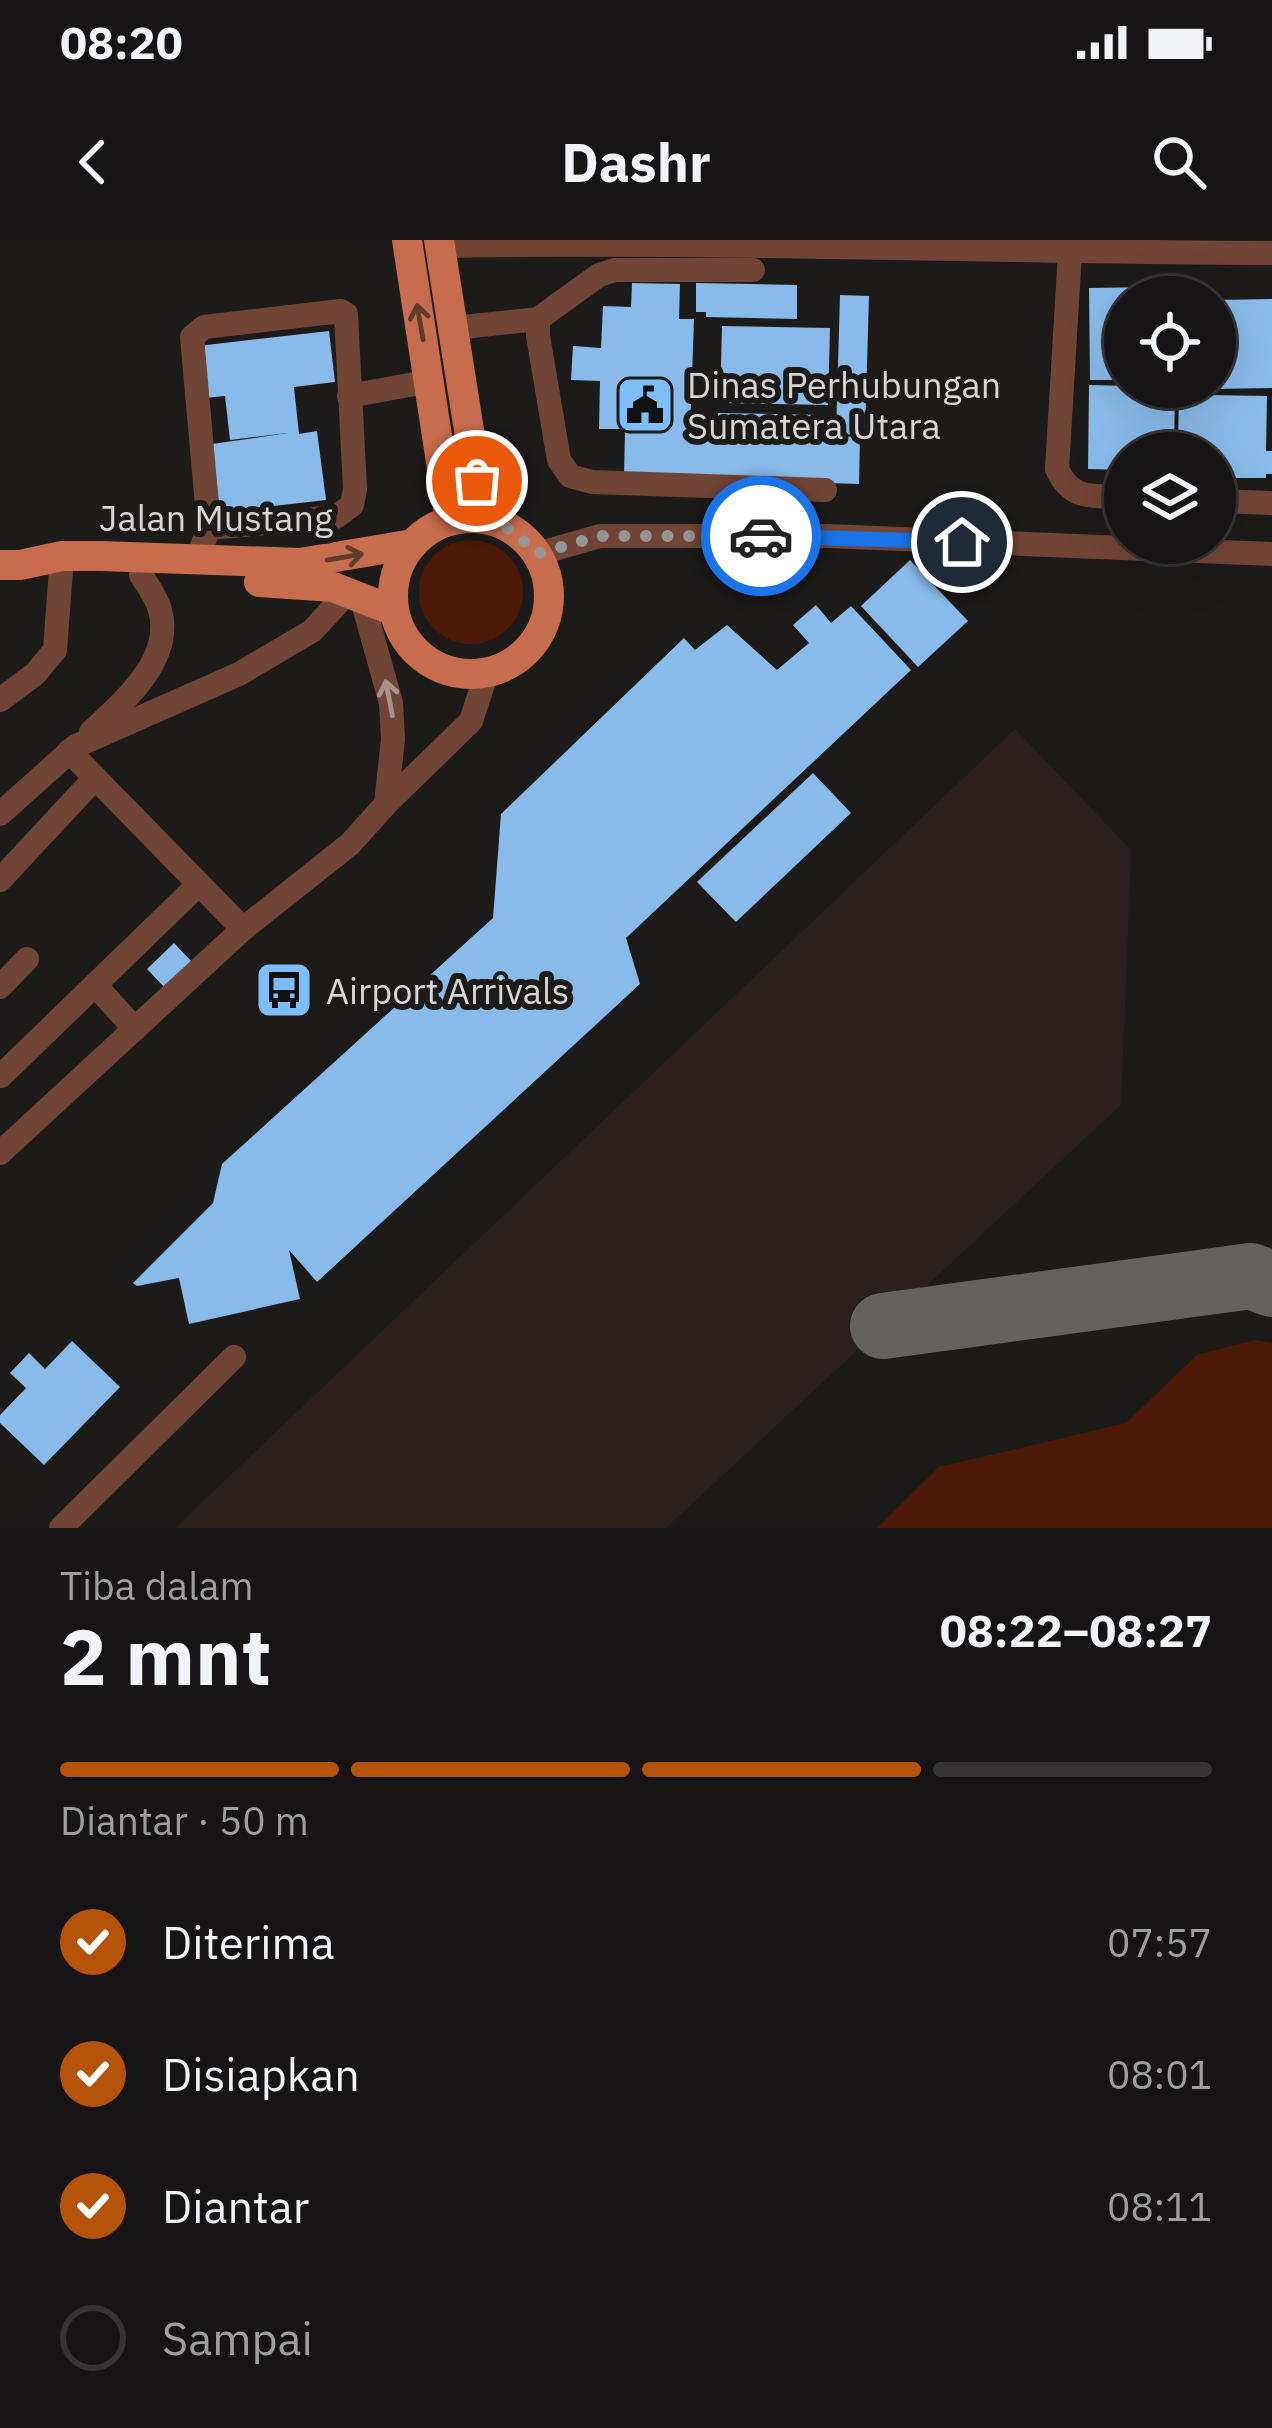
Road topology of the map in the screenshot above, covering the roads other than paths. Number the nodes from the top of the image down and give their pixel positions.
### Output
1 (407, 240) edge
2 (439, 243) edge
3 (1070, 253) junction
4 (1272, 253) edge
5 (753, 270) dead end
6 (538, 320) junction
7 (454, 328) junction
8 (430, 381) junction
9 (349, 396) junction
10 (826, 490) dead end
11 (1104, 496) edge
12 (1236, 502) edge
13 (1272, 503) edge
14 (483, 519) junction
15 (450, 521) junction
16 (209, 528) junction
17 (412, 544) junction
18 (536, 554) junction
19 (1272, 554) edge
20 (197, 559) junction
21 (10, 565) edge
22 (62, 565) junction
23 (141, 575) junction
24 (355, 594) junction
25 (392, 610) junction
26 (486, 675) junction
27 (0, 700) edge
28 (72, 749) junction
29 (95, 778) junction
30 (386, 804) junction
31 (0, 814) edge
32 (0, 880) edge
33 (199, 884) junction
34 (244, 928) junction
35 (27, 959) dead end
36 (95, 985) junction
37 (0, 987) edge
38 (135, 1030) junction
39 (1, 1076) edge
40 (0, 1153) edge
41 (234, 1357) dead end
42 (61, 1528) edge

8 -> 1 main road
2 - 3 street
2 - 7 main road
3 - 4 street
3 - 11 street
5 - 6 street
6 - 7 street
6 - 10 street
7 - 14 main road
8 - 9 street
8 - 15 main road
9 - 16 street
9 - 16 street
12 - 13 street
14 - 15 main road
14 - 18 main road
15 - 17 main road
16 - 20 street
20 -> 17 main road, Jalan Mustang
17 - 25 main road
18 - 19 street
18 - 26 main road
20 - 22 main road, Jalan Mustang
21 - 22 main road, Jalan Mustang
22 - 23 main road, Jalan Mustang
22 - 27 street
23 - 24 main road, Jalan Mustang
23 - 28 street
24 - 25 main road, Jalan Mustang
24 - 28 street
30 -> 24 street
25 - 26 main road
26 - 30 street
28 - 29 street
28 - 31 street
29 - 32 street
29 - 33 street
30 - 34 street
33 - 34 street
33 - 36 street
34 - 38 street
35 - 37 street
36 - 38 street
36 - 39 street
38 - 40 street
41 - 42 street

